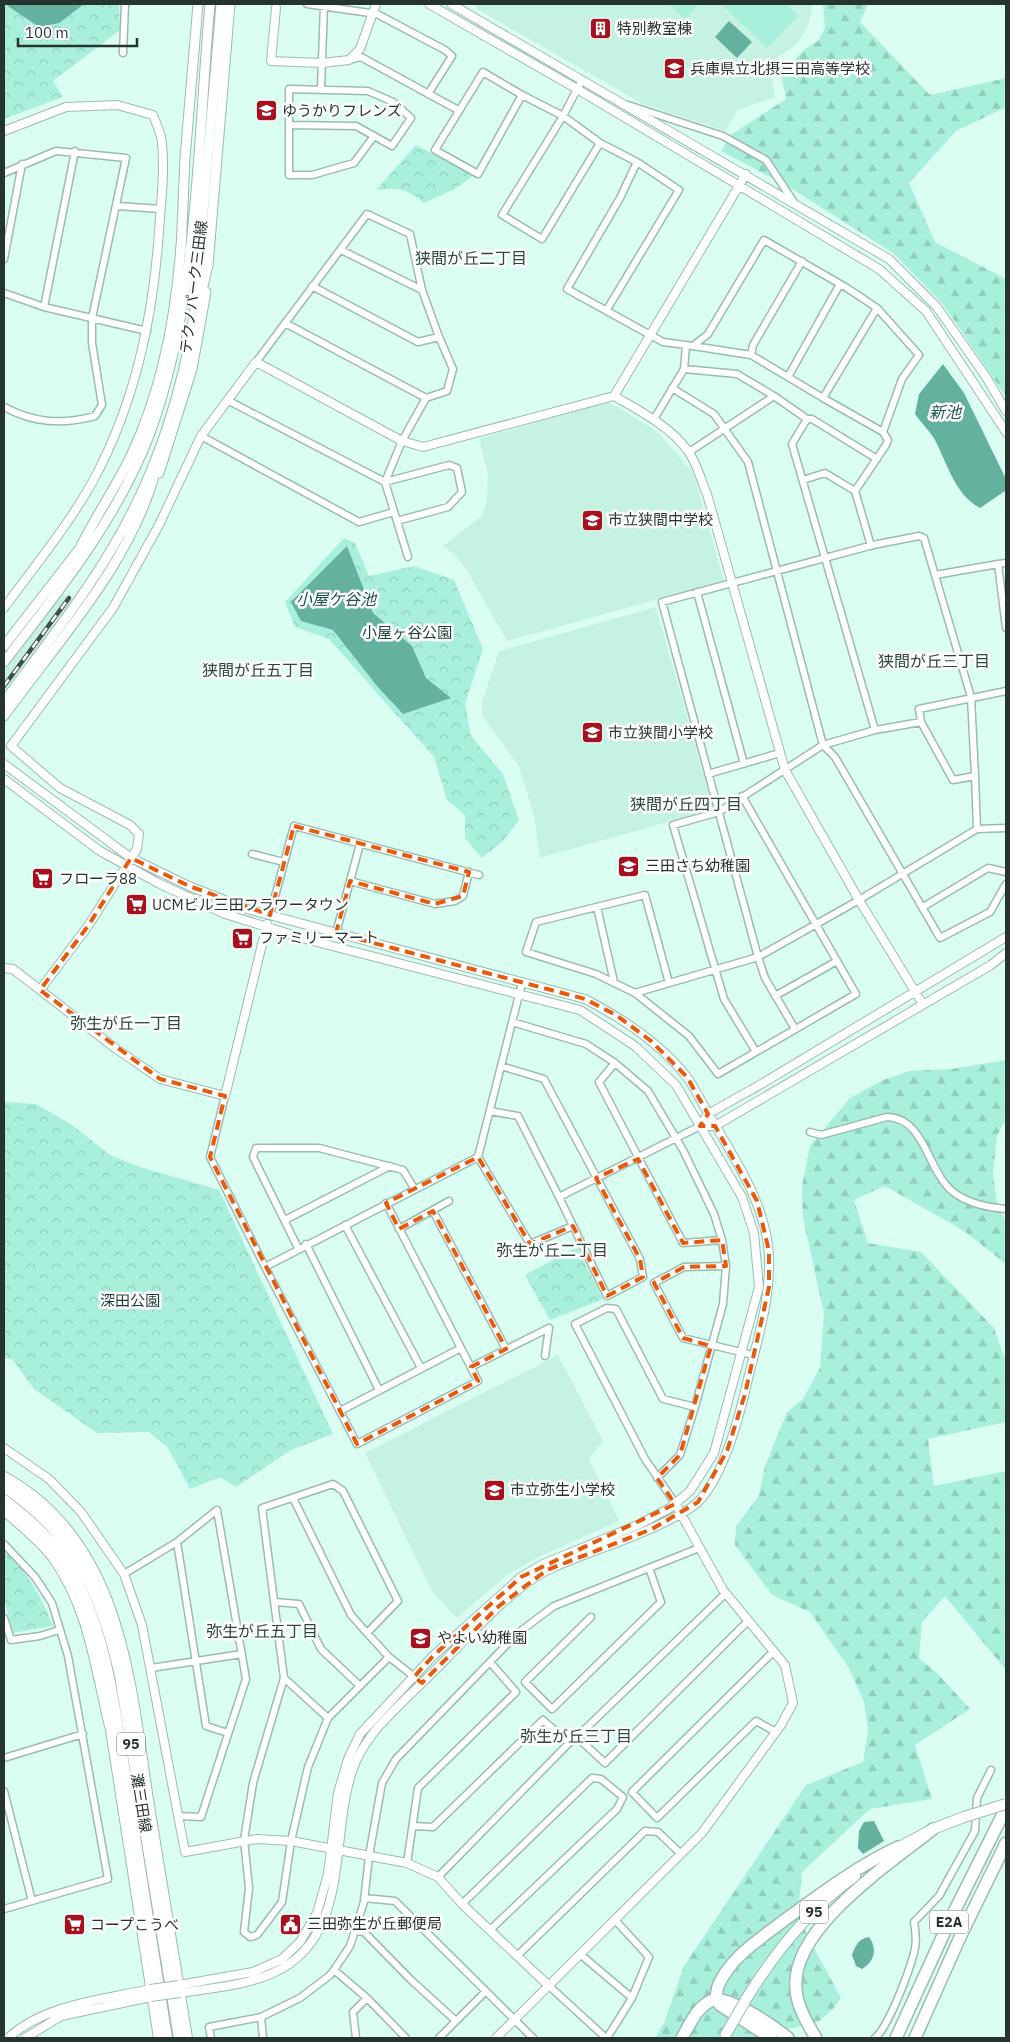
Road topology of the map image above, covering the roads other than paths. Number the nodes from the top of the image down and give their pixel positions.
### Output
1 (125, 4) edge
2 (198, 4) edge
3 (210, 4) edge
4 (221, 4) edge
5 (230, 4) edge
6 (307, 4) edge
7 (376, 4) edge
8 (429, 4) edge
9 (452, 4) edge
10 (324, 5) junction
11 (279, 6) edge
12 (372, 13) junction
13 (122, 53) dead end
14 (349, 60) junction
15 (322, 63) junction
16 (582, 80) junction
17 (321, 88) junction
18 (577, 89) junction
19 (428, 94) junction
20 (522, 95) junction
21 (625, 104) junction
22 (458, 110) junction
23 (563, 116) junction
24 (289, 125) junction
25 (4, 131) edge
26 (374, 136) junction
27 (600, 143) junction
28 (75, 151) junction
29 (637, 162) junction
30 (22, 164) junction
31 (4, 173) edge
32 (746, 174) junction
33 (740, 186) junction
34 (796, 204) junction
35 (117, 206) junction
36 (161, 209) junction
37 (181, 245) junction
38 (341, 250) junction
39 (4, 260) edge
40 (802, 261) junction
41 (208, 265) junction
42 (840, 284) junction
43 (312, 286) junction
44 (422, 290) junction
45 (4, 293) edge
46 (185, 298) junction
47 (44, 307) junction
48 (877, 308) junction
49 (606, 311) junction
50 (92, 318) junction
51 (285, 323) junction
52 (147, 331) junction
53 (650, 335) junction
54 (191, 337) junction
55 (438, 337) junction
56 (690, 346) junction
57 (751, 354) junction
58 (256, 362) junction
59 (684, 369) junction
60 (788, 377) junction
61 (672, 388) junction
62 (614, 396) junction
63 (774, 396) junction
64 (426, 398) junction
65 (823, 398) junction
66 (229, 401) junction
67 (4, 406) edge
68 (1006, 411) edge
69 (654, 419) junction
70 (807, 419) junction
71 (726, 428) junction
72 (883, 432) junction
73 (1006, 432) edge
74 (201, 436) junction
75 (162, 440) junction
76 (402, 441) junction
77 (689, 452) junction
78 (877, 459) junction
79 (803, 480) junction
80 (385, 482) junction
81 (124, 488) junction
82 (855, 491) junction
83 (394, 512) junction
84 (397, 521) junction
85 (81, 546) junction
86 (871, 546) junction
87 (118, 555) junction
88 (408, 557) dead end
89 (825, 558) junction
90 (1006, 563) edge
91 (998, 564) junction
92 (777, 571) junction
93 (935, 575) junction
94 (732, 583) junction
95 (697, 592) junction
96 (4, 608) edge
97 (1006, 628) edge
98 (4, 646) edge
99 (4, 662) edge
100 (1006, 691) edge
101 (971, 697) junction
102 (4, 702) edge
103 (4, 716) edge
104 (920, 722) junction
105 (875, 730) junction
106 (823, 745) junction
107 (780, 753) junction
108 (4, 764) edge
109 (744, 764) junction
110 (785, 770) junction
111 (708, 774) junction
112 (975, 776) junction
113 (4, 779) edge
114 (742, 796) junction
115 (718, 812) junction
116 (1006, 828) edge
117 (977, 829) junction
118 (360, 844) junction
119 (252, 854) dead end
120 (131, 858) junction
121 (284, 862) junction
122 (126, 866) junction
123 (469, 872) junction
124 (1006, 872) edge
125 (902, 873) junction
126 (479, 875) dead end
127 (350, 881) junction
128 (1006, 884) edge
129 (859, 900) junction
130 (597, 907) junction
131 (923, 907) junction
132 (270, 915) junction
133 (817, 924) junction
134 (266, 927) junction
135 (336, 933) junction
136 (1006, 937) edge
137 (1006, 953) edge
138 (758, 957) junction
139 (837, 961) junction
140 (4, 968) edge
141 (715, 970) junction
142 (614, 982) junction
143 (520, 983) junction
144 (669, 983) junction
145 (40, 990) junction
146 (635, 993) junction
147 (916, 993) junction
148 (516, 994) junction
149 (776, 996) junction
150 (922, 1003) junction
151 (512, 1022) junction
152 (796, 1029) junction
153 (756, 1052) junction
154 (615, 1063) junction
155 (501, 1066) junction
156 (225, 1096) junction
157 (490, 1111) junction
158 (708, 1114) junction
159 (700, 1126) junction
160 (715, 1126) junction
161 (810, 1132) dead end
162 (676, 1139) junction
163 (478, 1157) junction
164 (638, 1158) junction
165 (390, 1166) junction
166 (596, 1178) junction
167 (414, 1188) junction
168 (559, 1197) junction
169 (449, 1202) dead end
170 (386, 1204) junction
171 (1006, 1209) edge
172 (433, 1210) junction
173 (285, 1220) junction
174 (345, 1224) junction
175 (573, 1226) junction
176 (398, 1229) junction
177 (722, 1240) junction
178 (306, 1244) junction
179 (298, 1248) junction
180 (726, 1266) junction
181 (265, 1267) junction
182 (712, 1346) junction
183 (461, 1348) junction
184 (506, 1349) junction
185 (742, 1353) junction
186 (753, 1355) junction
187 (545, 1356) dead end
188 (471, 1367) junction
189 (420, 1368) junction
190 (379, 1390) junction
191 (695, 1407) junction
192 (340, 1412) junction
193 (4, 1448) edge
194 (4, 1477) edge
195 (657, 1478) junction
196 (4, 1487) edge
197 (293, 1498) junction
198 (4, 1500) edge
199 (675, 1503) junction
200 (4, 1510) edge
201 (681, 1514) junction
202 (178, 1542) junction
203 (4, 1544) edge
204 (699, 1548) junction
205 (649, 1568) junction
206 (124, 1574) junction
207 (726, 1593) junction
208 (275, 1602) junction
209 (591, 1617) dead end
210 (4, 1618) edge
211 (748, 1621) junction
212 (59, 1630) junction
213 (367, 1633) junction
214 (774, 1651) junction
215 (242, 1654) junction
216 (389, 1657) junction
217 (105, 1662) junction
218 (197, 1662) junction
219 (490, 1662) junction
220 (151, 1668) junction
221 (120, 1676) junction
222 (414, 1677) junction
223 (284, 1678) junction
224 (422, 1683) junction
225 (360, 1686) junction
226 (328, 1718) junction
227 (110, 1726) junction
228 (776, 1732) junction
229 (228, 1733) junction
230 (83, 1734) junction
231 (4, 1758) edge
232 (142, 1762) junction
233 (991, 1770) dead end
234 (4, 1791) edge
235 (1006, 1806) edge
236 (178, 1816) junction
237 (414, 1826) junction
238 (933, 1829) junction
239 (244, 1840) junction
240 (291, 1841) junction
241 (1006, 1842) edge
242 (898, 1847) junction
243 (331, 1849) junction
244 (340, 1850) junction
245 (681, 1854) junction
246 (369, 1856) junction
247 (407, 1862) junction
248 (438, 1877) junction
249 (364, 1898) junction
250 (32, 1901) junction
251 (462, 1904) junction
252 (4, 1909) edge
253 (614, 1920) junction
254 (490, 1930) junction
255 (355, 1931) junction
256 (580, 1954) junction
257 (517, 1956) junction
258 (334, 1970) junction
259 (548, 1985) junction
260 (179, 1989) junction
261 (485, 1992) junction
262 (150, 1993) junction
263 (367, 1998) junction
264 (632, 1998) junction
265 (716, 1999) junction
266 (261, 2017) junction
267 (514, 2020) junction
268 (456, 2021) junction
269 (725, 2036) edge
270 (8, 2038) edge
271 (25, 2038) edge
272 (159, 2038) edge
273 (167, 2038) edge
274 (179, 2038) edge
275 (187, 2038) edge
276 (211, 2038) edge
277 (264, 2038) edge
278 (356, 2038) edge
279 (406, 2038) edge
280 (439, 2038) edge
281 (496, 2038) edge
282 (533, 2038) edge
283 (606, 2038) edge
284 (682, 2038) edge
285 (772, 2038) edge
286 (788, 2038) edge
287 (816, 2038) edge
288 (875, 2038) edge
289 (896, 2038) edge
290 (915, 2038) edge

1 - 13 street
2 - 37 main road
3 - 46 main road, テクノパーク三田線
4 - 54 main road, テクノパーク三田線
5 - 41 main road
6 - 10 street
7 - 12 street
8 - 18 street
9 - 16 street
10 - 12 street
10 - 15 street
11 - 15 street
12 - 14 street
12 - 19 street
14 - 15 street
14 - 19 street
15 - 17 street
16 - 18 street
16 - 21 street
17 - 24 street
17 - 26 street
18 - 23 street
18 - 33 street
19 - 22 street
20 - 22 street
20 - 22 street
20 - 23 street
21 - 32 street
21 - 34 street
23 - 27 street
23 - 27 street
24 - 26 street
24 - 26 street
25 - 36 street
27 - 29 street
28 - 30 street
28 - 35 street
28 - 47 street
29 - 49 street
29 - 49 street
30 - 31 street
30 - 39 street
32 - 33 street
32 - 34 street
33 - 53 street
33 - 73 street
34 - 68 street
35 - 36 street
35 - 50 street
36 - 52 street
37 - 46 main road
37 - 85 main road
38 - 43 street
38 - 44 street
38 - 44 street
40 - 42 street
40 - 56 street
40 - 57 street
41 - 54 main road
41 - 87 main road
42 - 48 street
42 - 60 street
43 - 51 street
43 - 55 street
44 - 55 street
45 - 47 street
46 - 81 main road, テクノパーク三田線
47 - 50 street
48 - 65 street
48 - 72 street
49 - 53 street
50 - 52 street
50 - 67 street
51 - 58 street
51 - 64 street
52 - 96 street
53 - 56 street
53 - 62 street
54 - 75 main road, テクノパーク三田線
55 - 64 street
56 - 57 street
56 - 59 street
57 - 60 street
58 - 66 street
58 - 76 street
59 - 61 street
59 - 63 street
60 - 65 street
61 - 69 street
61 - 71 street
62 - 69 street
62 - 76 street
63 - 70 street
63 - 71 street
64 - 76 street
65 - 72 street
66 - 74 street
66 - 80 street
69 - 77 street
70 - 78 street
70 - 79 street
71 - 77 street
71 - 92 street
72 - 78 street
74 - 83 street
74 - 120 street
75 - 87 main road
75 - 102 main road, テクノパーク三田線
76 - 80 street
77 - 94 street
78 - 82 street
79 - 82 street
79 - 89 street
80 - 83 street
80 - 84 street
81 - 85 main road
81 - 99 main road, テクノパーク三田線
82 - 86 street
83 - 84 street
84 - 88 street
85 - 98 main road
86 - 89 street
86 - 93 street
87 - 103 main road
89 - 92 street
89 - 105 street
90 - 91 street
91 - 93 street
91 - 97 street
92 - 94 street
92 - 106 street
93 - 101 street
94 - 95 street
94 - 107 street
95 - 109 street
95 - 111 street
100 - 101 street
101 - 104 street
101 - 112 street
104 - 105 street
104 - 112 street
105 - 106 street
106 - 110 street
106 - 125 street
107 - 109 street
107 - 110 street
108 - 120 street
109 - 111 street
110 - 114 street
110 - 129 street
111 - 115 street
112 - 117 street
113 - 122 street
114 - 115 street
114 - 133 street
115 - 138 street
115 - 141 street
116 - 117 street
117 - 125 street
118 - 121 street
118 - 123 street
118 - 127 street
119 - 121 street
120 - 122 street
120 - 132 street
121 - 132 street
122 - 134 street
122 - 145 street
123 - 126 street
123 - 127 street
124 - 131 street
125 - 129 street
125 - 131 street
127 - 135 street
128 - 131 street
129 - 133 street
129 - 147 street
130 - 142 street
130 - 142 street
130 - 144 street
132 - 134 street
132 - 135 street
133 - 138 street
133 - 139 street
134 - 148 street
134 - 156 street
135 - 143 street
136 - 147 street
137 - 150 street
138 - 141 street
138 - 149 street
139 - 149 street
139 - 152 street
140 - 145 street
141 - 144 street
141 - 153 street
142 - 146 street
143 - 148 street
143 - 158 street
144 - 146 street
145 - 156 street
146 - 153 street
147 - 150 street
147 - 158 street
148 - 151 street
148 - 159 street
149 - 152 street
150 - 160 street
151 - 154 street
151 - 155 street
152 - 153 street
154 - 162 street
154 - 164 street
155 - 157 street
155 - 166 street
156 - 181 street
157 - 163 street
157 - 168 street
158 - 159 street
158 - 160 street
159 - 160 street
159 - 162 street
159 - 185 street
160 - 186 street
161 - 171 street
162 - 164 street
162 - 177 street
163 - 167 street
163 - 175 street
164 - 166 street
164 - 177 street
165 - 167 street
165 - 173 street
165 - 173 street
166 - 168 street
166 - 175 street
167 - 170 street
168 - 175 street
169 - 172 street
170 - 174 street
170 - 176 street
172 - 176 street
172 - 184 street
173 - 179 street
174 - 178 street
174 - 189 street
176 - 183 street
177 - 180 street
178 - 179 street
178 - 190 street
179 - 181 street
180 - 182 street
180 - 182 street
181 - 192 street
182 - 185 street
182 - 191 street
183 - 188 street
183 - 189 street
184 - 187 street
184 - 188 street
185 - 186 street
185 - 199 street
186 - 201 street
188 - 192 street
189 - 190 street
190 - 192 street
191 - 195 street
191 - 195 street
193 - 206 street
194 - 232 main road, 95
195 - 199 street
196 - 221 main road, 灘三田線 / 95
197 - 208 street
197 - 213 street
197 - 213 street
198 - 217 main road, 灘三田線 / 95
199 - 201 street
199 - 222 street
200 - 227 main road, 95
201 - 204 street
201 - 224 street
202 - 206 street
202 - 215 street
202 - 218 street
203 - 212 street
204 - 205 street
204 - 207 street
205 - 209 street
205 - 219 street
206 - 220 street
207 - 211 street
207 - 211 street
208 - 223 street
208 - 225 street
210 - 212 street
211 - 214 street
212 - 230 street
213 - 216 street
214 - 228 street
214 - 228 street
215 - 218 street
215 - 229 street
216 - 222 street
216 - 225 street
217 - 227 main road, 95
217 - 273 main road, 灘三田線 / 95
218 - 220 street
218 - 229 street
219 - 237 street
219 - 246 street
220 - 236 street
221 - 232 main road, 95
221 - 274 main road, 灘三田線 / 95
222 - 224 street
222 - 243 street
223 - 226 street
223 - 239 street
224 - 244 street
225 - 226 street
226 - 240 street
227 - 262 main road, 95
228 - 245 street
229 - 236 street
230 - 231 street
230 - 250 street
232 - 260 main road, 95
233 - 288 street
234 - 250 street
235 - 238 main road, 95, bridge
235 - 289 highway, E2A
236 - 239 street
237 - 247 street
237 - 248 street
238 - 242 main road, 95
238 - 287 highway
239 - 240 street
239 - 240 street
240 - 243 street
241 - 290 highway, E2A
242 - 265 highway
242 - 269 main road, 95, bridge
243 - 244 street
243 - 260 street
244 - 246 street
244 - 260 street
245 - 253 street
245 - 257 street
246 - 247 street
246 - 249 street
247 - 248 street
248 - 251 street
249 - 255 street
249 - 261 street
250 - 252 street
251 - 254 street
251 - 254 street
253 - 256 street
253 - 264 street
254 - 257 street
255 - 258 street
255 - 268 street
256 - 259 street
256 - 264 street
257 - 259 street
258 - 263 street
258 - 266 street
259 - 267 street
259 - 283 street
260 - 262 street, bridge
260 - 275 main road, 95
261 - 267 street
261 - 268 street
262 - 270 street
262 - 271 street
262 - 272 main road, 95
263 - 278 street
263 - 279 street
264 - 283 street
265 - 284 highway
265 - 285 highway
265 - 286 highway
266 - 276 street
266 - 277 street
267 - 281 street
267 - 282 street
268 - 280 street

